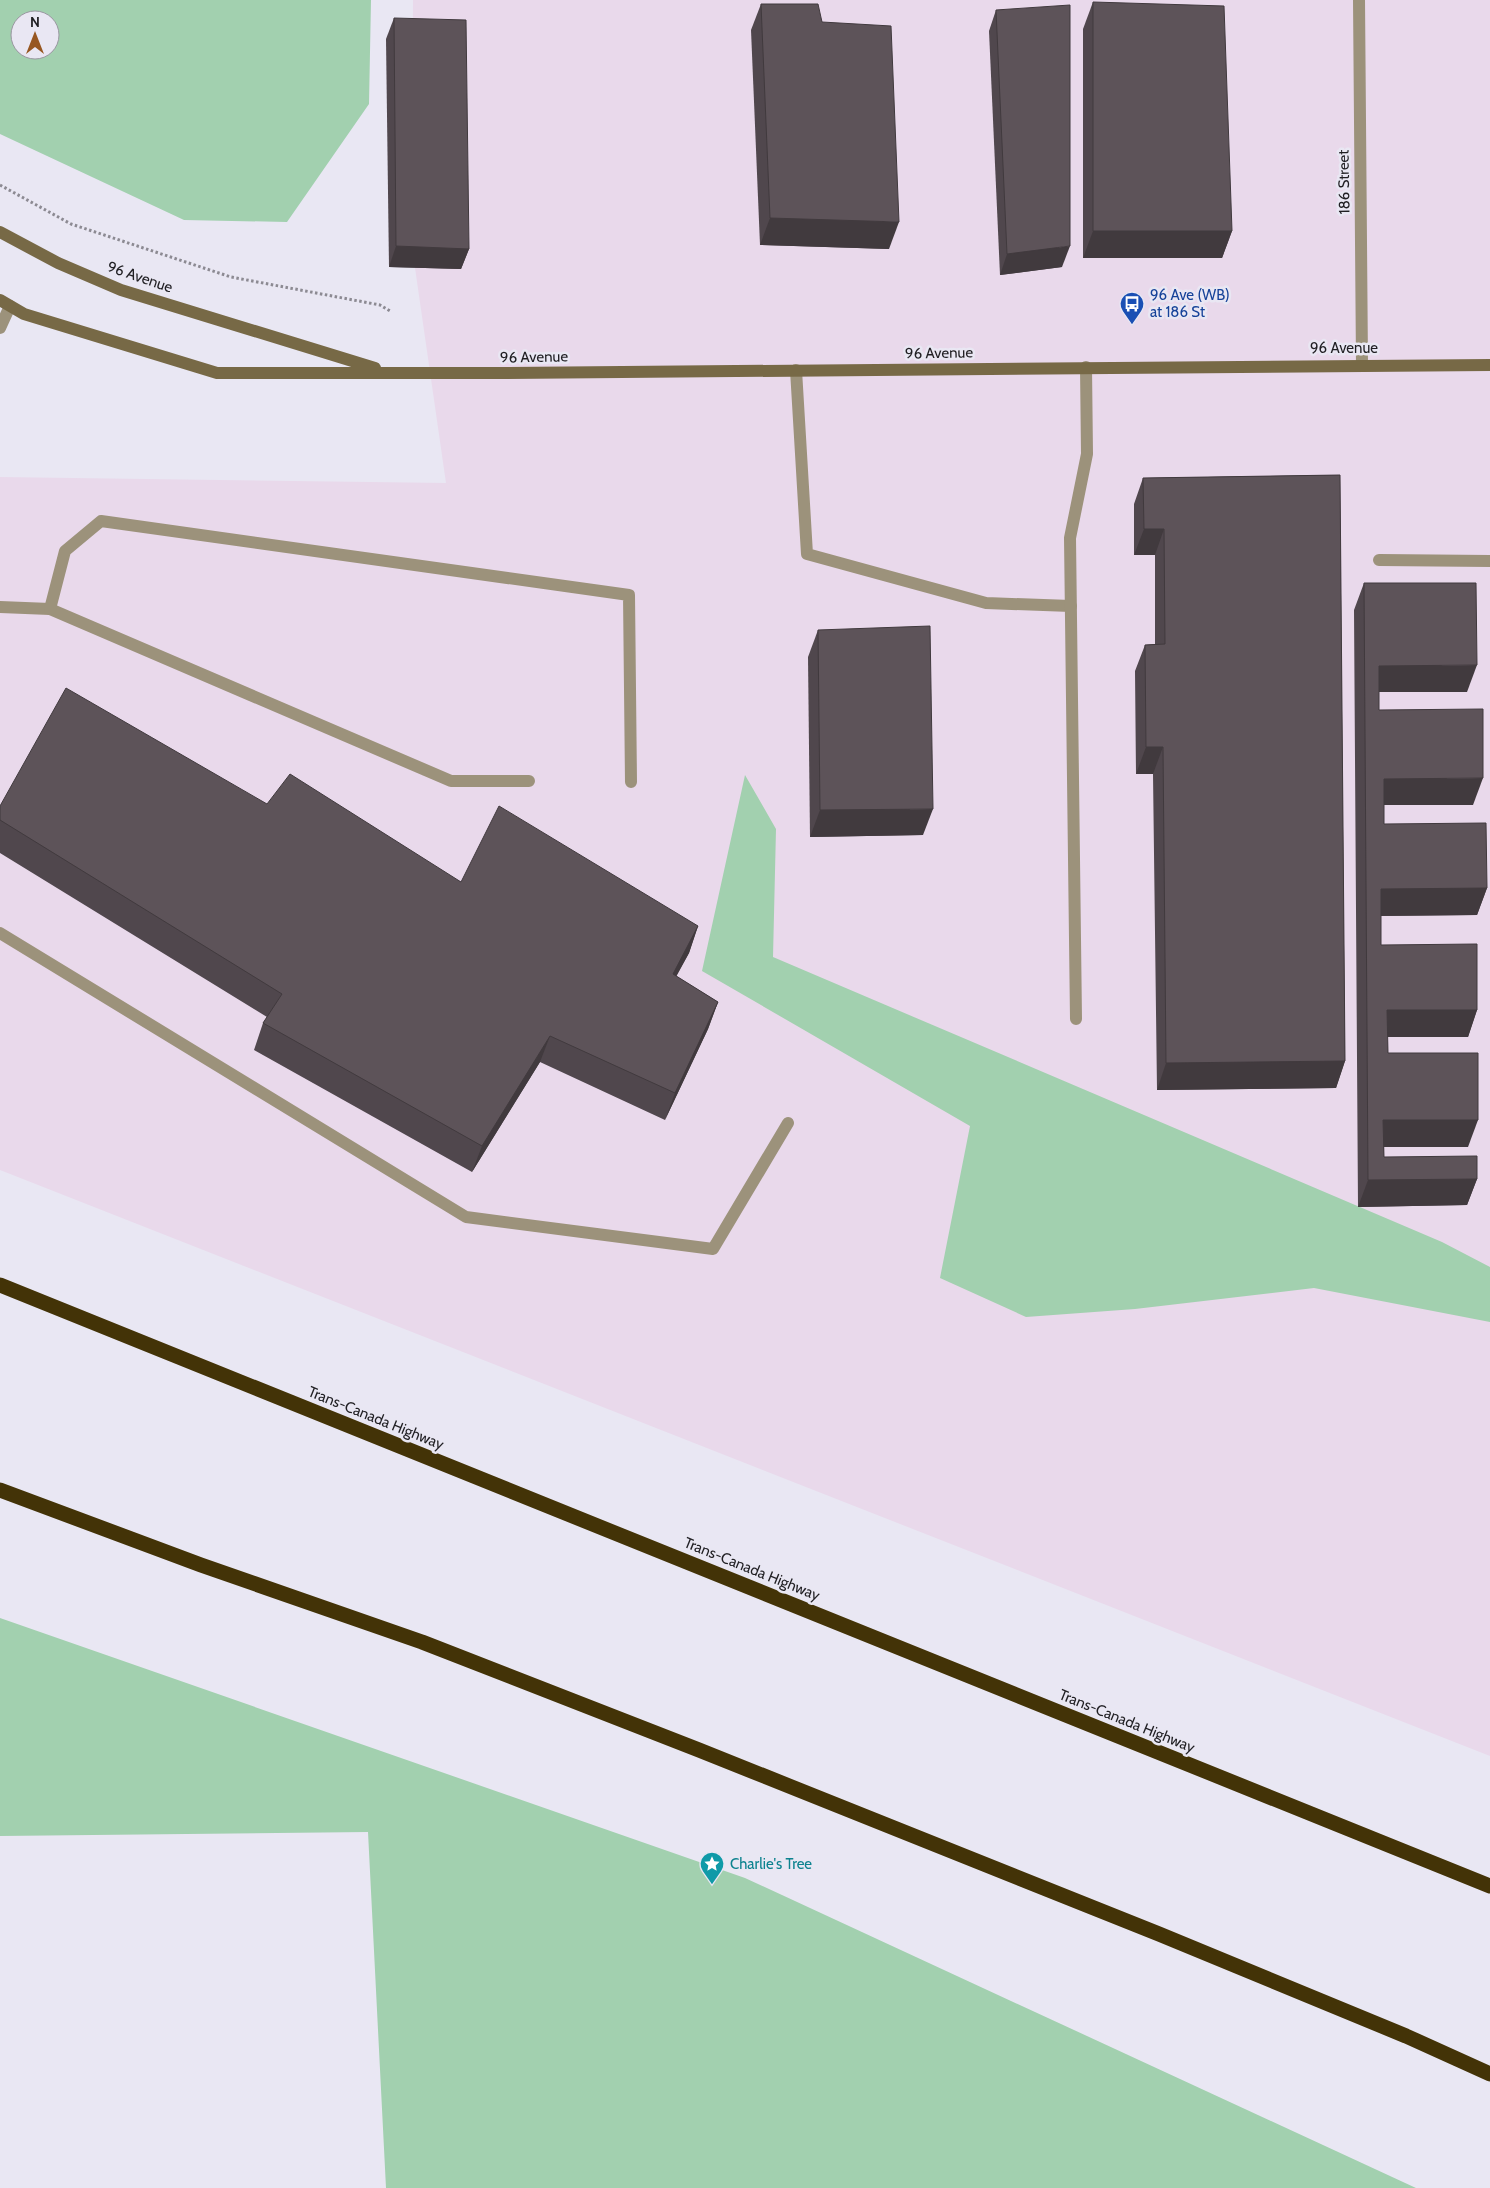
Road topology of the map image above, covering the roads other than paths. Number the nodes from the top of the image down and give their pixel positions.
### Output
1 (1359, 0) edge
2 (0, 232) edge
3 (5, 303) edge
4 (0, 328) edge
5 (1362, 364) junction
6 (1490, 365) edge
7 (1086, 367) junction
8 (796, 370) junction
9 (389, 373) junction
10 (1379, 560) dead end
11 (1490, 561) edge
12 (1071, 606) junction
13 (0, 607) edge
14 (50, 609) junction
15 (529, 781) dead end
16 (631, 782) dead end
17 (0, 933) edge
18 (1076, 1019) dead end
19 (788, 1122) dead end
20 (0, 1286) edge
21 (0, 1490) edge
22 (1490, 1886) edge
23 (1490, 2074) edge

1 - 5 street, 186 Street
2 - 9 main road, 96 Avenue
3 - 4 street
3 - 9 main road, 96 Avenue
5 - 6 main road, 96 Avenue
5 - 7 main road, 96 Avenue
7 - 8 main road, 96 Avenue
7 - 12 street
8 - 9 main road, 96 Avenue
8 - 12 street
10 - 11 street
12 - 18 street
13 - 14 street
14 - 15 street
14 - 16 street
17 - 19 street
20 - 22 highway, Trans-Canada Highway
21 - 23 highway

